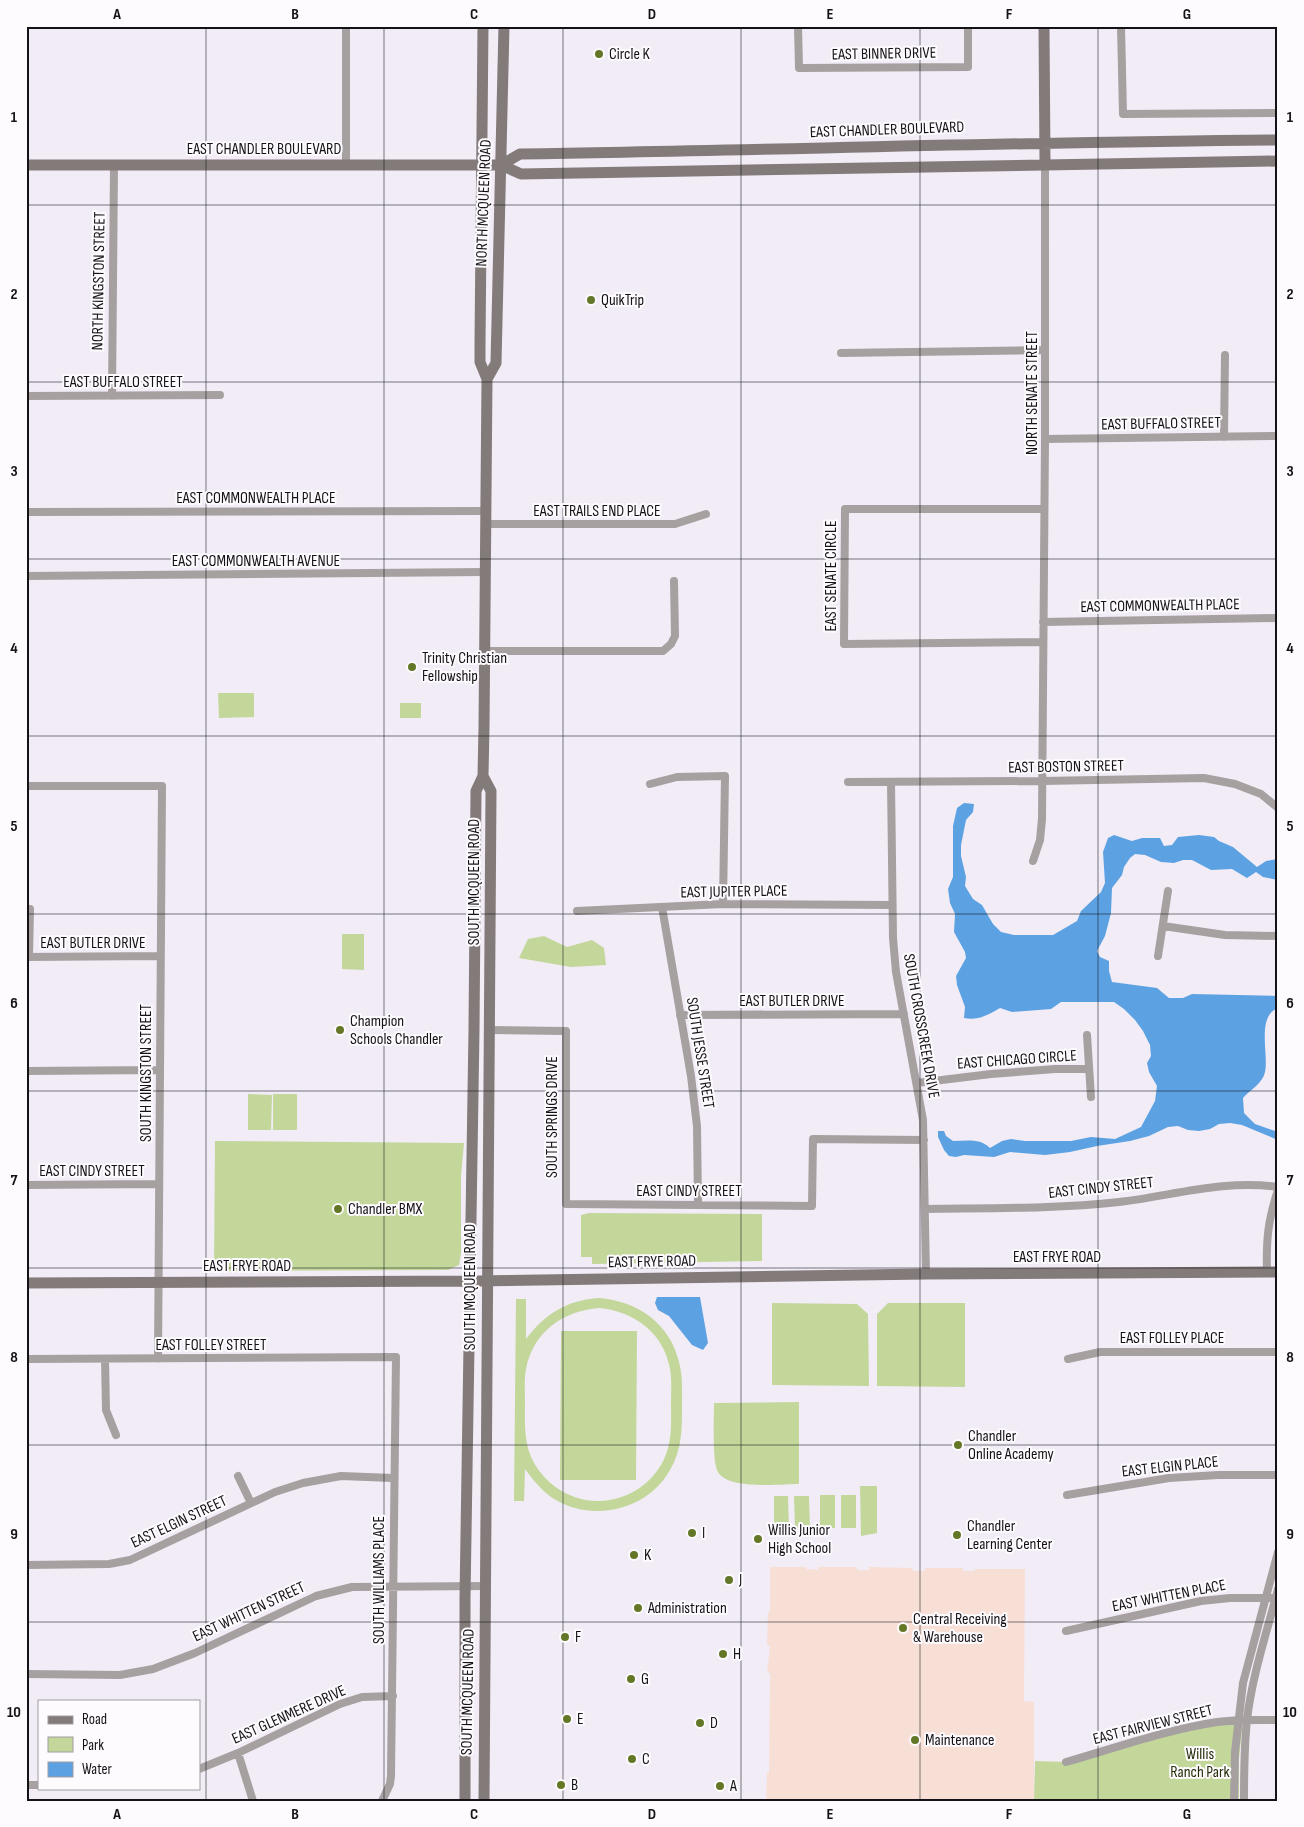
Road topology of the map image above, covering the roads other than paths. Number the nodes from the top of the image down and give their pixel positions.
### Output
1 (346, 26) edge
2 (483, 26) edge
3 (504, 26) edge
4 (798, 26) edge
5 (968, 26) edge
6 (1044, 26) edge
7 (1121, 26) edge
8 (1278, 112) edge
9 (1278, 140) edge
10 (1045, 142) junction
11 (784, 150) junction
12 (1278, 161) edge
13 (1045, 164) junction
14 (26, 165) edge
15 (346, 165) junction
16 (483, 165) junction
17 (501, 165) junction
18 (114, 166) junction
19 (784, 170) junction
20 (1046, 350) junction
21 (840, 353) dead end
22 (1225, 355) dead end
23 (487, 379) junction
24 (220, 395) dead end
25 (26, 396) edge
26 (112, 396) junction
27 (1278, 436) edge
28 (1224, 437) junction
29 (1046, 439) junction
30 (1044, 509) junction
31 (486, 511) junction
32 (26, 512) edge
33 (706, 514) dead end
34 (486, 524) junction
35 (485, 572) junction
36 (26, 576) edge
37 (674, 581) dead end
38 (1278, 618) edge
39 (1043, 622) junction
40 (1043, 642) junction
41 (485, 651) junction
42 (483, 776) junction
43 (1042, 781) junction
44 (848, 782) dead end
45 (891, 782) junction
46 (650, 784) dead end
47 (26, 786) edge
48 (1278, 808) edge
49 (1033, 861) dead end
50 (1168, 891) dead end
51 (723, 904) junction
52 (891, 905) junction
53 (662, 907) junction
54 (30, 909) dead end
55 (577, 911) dead end
56 (1163, 926) junction
57 (1278, 936) edge
58 (160, 956) junction
59 (1158, 956) dead end
60 (28, 957) edge
61 (904, 1014) junction
62 (680, 1015) junction
63 (474, 1030) junction
64 (489, 1030) junction
65 (1087, 1035) dead end
66 (1089, 1069) junction
67 (160, 1070) junction
68 (26, 1071) edge
69 (917, 1083) junction
70 (1091, 1097) dead end
71 (924, 1140) junction
72 (158, 1184) junction
73 (26, 1185) edge
74 (1278, 1188) edge
75 (566, 1204) joint
76 (698, 1205) junction
77 (925, 1209) junction
78 (1272, 1272) edge
79 (926, 1274) junction
80 (487, 1280) junction
81 (471, 1281) junction
82 (158, 1282) junction
83 (26, 1283) edge
84 (1278, 1352) edge
85 (396, 1357) joint
86 (26, 1359) edge
87 (1068, 1359) dead end
88 (105, 1360) junction
89 (158, 1360) junction
90 (116, 1435) dead end
91 (1278, 1475) edge
92 (238, 1476) dead end
93 (393, 1478) junction
94 (1067, 1495) dead end
95 (251, 1503) junction
96 (1278, 1552) edge
97 (26, 1565) edge
98 (394, 1586) junction
99 (486, 1586) junction
100 (466, 1587) junction
101 (1277, 1595) edge
102 (1266, 1598) junction
103 (1066, 1631) dead end
104 (26, 1674) edge
105 (393, 1696) junction
106 (1238, 1720) junction
107 (1247, 1720) junction
108 (1278, 1720) edge
109 (238, 1753) junction
110 (1066, 1762) dead end
111 (200, 1769) edge
112 (253, 1801) edge
113 (382, 1801) edge
114 (465, 1801) edge
115 (484, 1801) edge
116 (1234, 1801) edge
117 (1244, 1801) edge

1 - 15 street
2 - 16 main road, NORTH MCQUEEN ROAD
3 - 17 main road, NORTH MCQUEEN ROAD
4 - 5 street, EAST BINNER DRIVE
6 - 10 main road
7 - 8 street
9 - 10 main road, EAST CHANDLER BOULEVARD
10 - 11 main road, EAST CHANDLER BOULEVARD
10 - 13 main road
11 - 17 main road, EAST CHANDLER BOULEVARD
11 - 19 main road
12 - 13 main road, EAST CHANDLER BOULEVARD
13 - 19 main road, EAST CHANDLER BOULEVARD
13 - 20 street, NORTH SENATE STREET
14 - 18 main road, EAST CHANDLER BOULEVARD
15 - 16 main road, EAST CHANDLER BOULEVARD
15 - 18 main road, EAST CHANDLER BOULEVARD
16 - 17 main road, EAST CHANDLER BOULEVARD
16 - 23 main road, NORTH MCQUEEN ROAD
17 - 19 main road, EAST CHANDLER BOULEVARD
17 - 23 main road, NORTH MCQUEEN ROAD
18 - 26 street, NORTH KINGSTON STREET
20 - 21 street
20 - 29 street, NORTH SENATE STREET
22 - 28 street
23 - 31 main road, NORTH MCQUEEN ROAD
24 - 26 street, EAST BUFFALO STREET
25 - 26 street, EAST BUFFALO STREET
27 - 28 street, EAST BUFFALO STREET
28 - 29 street, EAST BUFFALO STREET
29 - 30 street, NORTH SENATE STREET
30 - 39 street, NORTH SENATE STREET
30 - 40 street, EAST SENATE CIRCLE
31 - 32 street, EAST COMMONWEALTH PLACE
31 - 34 main road, NORTH MCQUEEN ROAD
33 - 34 street, EAST TRAILS END PLACE
34 - 35 main road, SOUTH MCQUEEN ROAD
35 - 36 street, EAST COMMONWEALTH AVENUE
35 - 41 main road, SOUTH MCQUEEN ROAD
37 - 41 street
38 - 39 street, EAST COMMONWEALTH PLACE
39 - 40 street, NORTH SENATE STREET
40 - 43 street, NORTH SENATE STREET
41 - 42 main road, SOUTH MCQUEEN ROAD
42 - 63 main road, SOUTH MCQUEEN ROAD
42 - 64 main road, SOUTH MCQUEEN ROAD
43 - 45 street, EAST BOSTON STREET
43 - 48 street, EAST BOSTON STREET
43 - 49 street, NORTH SENATE STREET
44 - 45 street, EAST BOSTON STREET
45 - 52 street, SOUTH CROSSCREEK DRIVE
46 - 51 street
47 - 58 street, SOUTH KINGSTON STREET
50 - 56 street
51 - 52 street, EAST JUPITER PLACE
51 - 53 street, EAST JUPITER PLACE
52 - 61 street, SOUTH CROSSCREEK DRIVE
53 - 55 street, EAST JUPITER PLACE
53 - 62 street, SOUTH JESSE STREET
54 - 60 street
56 - 57 street
56 - 59 street
58 - 60 street, EAST BUTLER DRIVE
58 - 67 street, SOUTH KINGSTON STREET
61 - 62 street, EAST BUTLER DRIVE
61 - 69 street, SOUTH CROSSCREEK DRIVE
62 - 76 street, SOUTH JESSE STREET
63 - 64 main road
63 - 81 main road, SOUTH MCQUEEN ROAD
64 - 75 street, SOUTH SPRINGS DRIVE
64 - 80 main road, SOUTH MCQUEEN ROAD
65 - 66 street, EAST CHICAGO CIRCLE
66 - 69 street, EAST CHICAGO CIRCLE
66 - 70 street, EAST CHICAGO CIRCLE
67 - 68 street
67 - 72 street, SOUTH KINGSTON STREET
69 - 71 street, SOUTH CROSSCREEK DRIVE
71 - 76 street, EAST CINDY STREET
71 - 77 street, SOUTH CROSSCREEK DRIVE
72 - 73 street, EAST CINDY STREET
72 - 82 street, SOUTH KINGSTON STREET
74 - 77 street, EAST CINDY STREET
74 - 78 street
75 - 76 street, EAST CINDY STREET
77 - 79 street, SOUTH CROSSCREEK DRIVE
78 - 79 main road, EAST FRYE ROAD
79 - 80 main road, EAST FRYE ROAD
80 - 81 main road, EAST FRYE ROAD
80 - 99 main road, SOUTH MCQUEEN ROAD
81 - 82 main road, EAST FRYE ROAD
81 - 100 main road, SOUTH MCQUEEN ROAD
82 - 83 main road, EAST FRYE ROAD
82 - 89 street, SOUTH KINGSTON STREET
84 - 87 street, EAST FOLLEY PLACE
85 - 89 street, EAST FOLLEY STREET
85 - 93 street, SOUTH WILLIAMS PLACE
86 - 88 street, EAST FOLLEY STREET
88 - 89 street, EAST FOLLEY STREET
88 - 90 street
91 - 94 street, EAST ELGIN PLACE
92 - 95 street, EAST ELGIN STREET
93 - 95 street, EAST ELGIN STREET
93 - 98 street, SOUTH WILLIAMS PLACE
95 - 97 street, EAST ELGIN STREET
96 - 102 street
98 - 100 street, EAST WHITTEN STREET
98 - 104 street, EAST WHITTEN STREET
98 - 105 street, SOUTH WILLIAMS PLACE
99 - 100 street, EAST WHITTEN STREET
99 - 115 main road, SOUTH MCQUEEN ROAD
100 - 114 main road, SOUTH MCQUEEN ROAD
101 - 102 street, EAST WHITTEN PLACE
101 - 107 street
102 - 103 street, EAST WHITTEN PLACE
102 - 106 street
105 - 109 street, EAST GLENMERE DRIVE
105 - 113 street, SOUTH WILLIAMS PLACE
106 - 107 street, EAST FAIRVIEW STREET
106 - 110 street, EAST FAIRVIEW STREET
106 - 116 street
107 - 108 street, EAST FAIRVIEW STREET
107 - 117 street
109 - 111 street, EAST GLENMERE DRIVE
109 - 112 street

